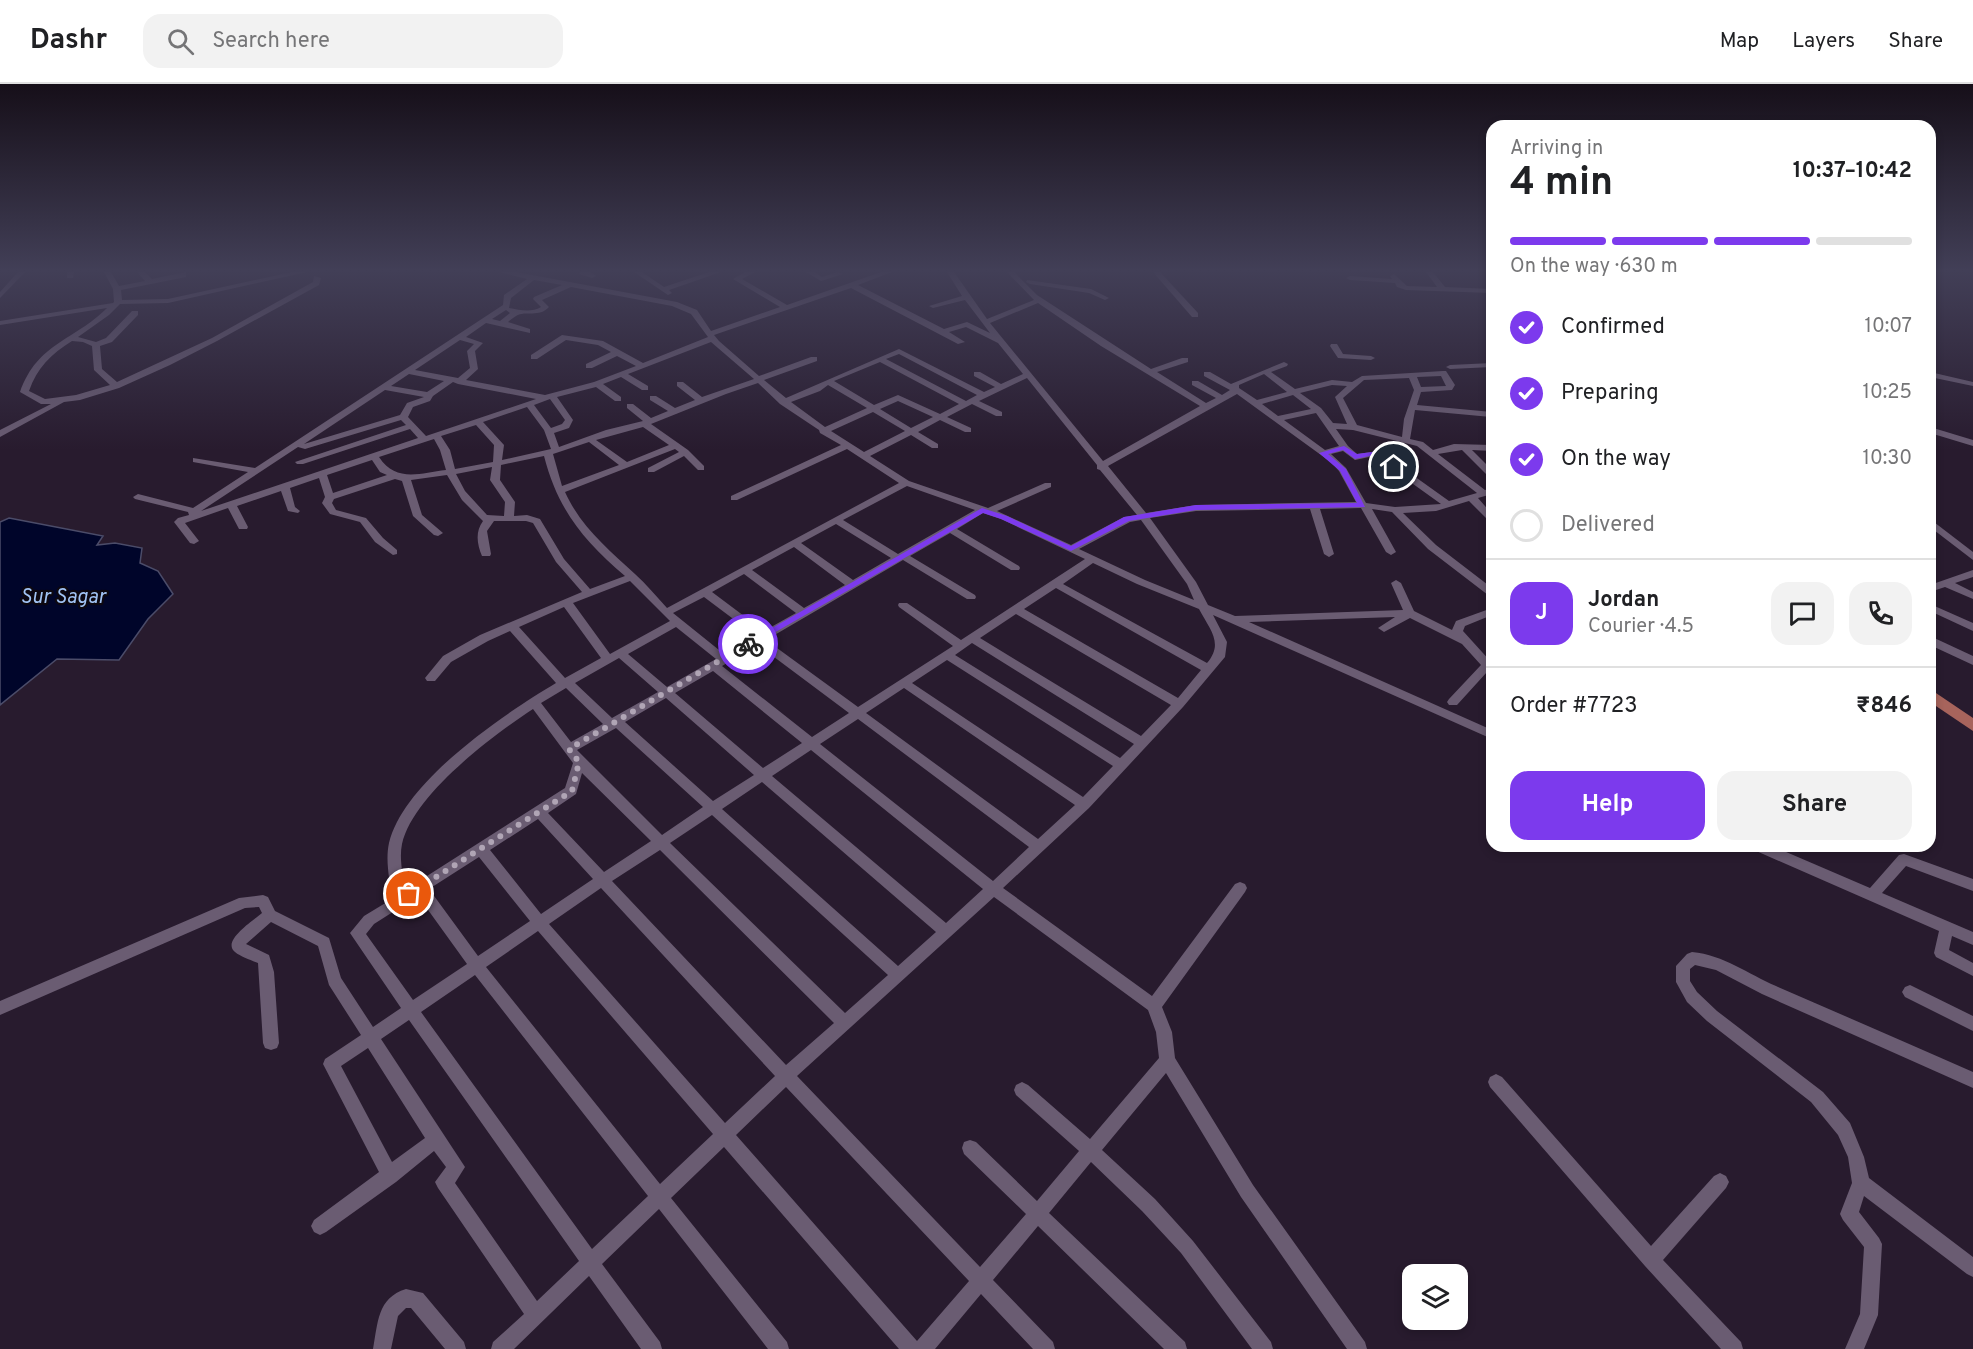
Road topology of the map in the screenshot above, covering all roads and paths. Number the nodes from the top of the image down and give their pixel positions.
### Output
1 (79, 331) edge
2 (118, 331) edge
3 (228, 331) edge
4 (469, 331) edge
5 (708, 331) edge
6 (725, 331) edge
7 (946, 331) edge
8 (981, 331) edge
9 (993, 331) edge
10 (1087, 331) edge
11 (943, 332) joint
12 (712, 336) junction
13 (69, 338) junction
14 (458, 338) junction
15 (1000, 341) junction
16 (962, 342) dead end
17 (96, 345) junction
18 (1334, 346) dead end
19 (616, 353) junction
20 (534, 357) dead end
21 (814, 359) dead end
22 (880, 359) junction
23 (1185, 360) dead end
24 (1284, 364) dead end
25 (1486, 365) edge
26 (589, 366) dead end
27 (642, 366) junction
28 (1449, 367) dead end
29 (408, 371) junction
30 (1265, 371) junction
31 (1150, 372) junction
32 (622, 374) junction
33 (977, 374) dead end
34 (1207, 374) dead end
35 (1027, 375) junction
36 (1412, 375) junction
37 (1936, 375) edge
38 (1383, 376) junction
39 (759, 379) junction
40 (454, 381) junction
41 (828, 381) junction
42 (1195, 383) dead end
43 (597, 384) junction
44 (680, 384) dead end
45 (1973, 384) edge
46 (1355, 385) junction
47 (116, 386) junction
48 (384, 387) junction
49 (1001, 387) junction
50 (645, 388) dead end
51 (1236, 389) junction
52 (1418, 390) junction
53 (1293, 394) junction
54 (429, 395) junction
55 (984, 395) junction
56 (549, 398) junction
57 (653, 398) dead end
58 (1222, 398) junction
59 (618, 399) dead end
60 (61, 401) junction
61 (701, 401) junction
62 (783, 402) junction
63 (969, 403) junction
64 (1255, 403) junction
65 (530, 405) junction
66 (630, 406) dead end
67 (1206, 406) junction
68 (1412, 407) junction
69 (873, 410) junction
70 (1318, 410) junction
71 (675, 412) junction
72 (999, 414) dead end
73 (1486, 414) edge
74 (403, 417) junction
75 (941, 417) junction
76 (1275, 419) junction
77 (478, 422) junction
78 (647, 423) junction
79 (412, 426) junction
80 (1330, 426) junction
81 (1353, 427) junction
82 (968, 430) dead end
83 (823, 431) junction
84 (549, 432) junction
85 (911, 432) junction
86 (1936, 432) edge
87 (0, 434) edge
88 (436, 436) junction
89 (1407, 438) junction
90 (590, 439) junction
91 (425, 440) junction
92 (1973, 443) edge
93 (676, 446) junction
94 (846, 446) junction
95 (935, 446) dead end
96 (1464, 447) junction
97 (1344, 448) junction
98 (1486, 448) edge
99 (287, 452) junction
100 (552, 452) junction
101 (686, 452) junction
102 (1434, 452) junction
103 (1322, 453) junction
104 (374, 456) junction
105 (862, 456) junction
106 (196, 460) dead end
107 (300, 462) junction
108 (497, 463) junction
109 (626, 465) junction
110 (1100, 467) junction
111 (701, 468) dead end
112 (1486, 469) edge
113 (651, 470) dead end
114 (257, 471) junction
115 (451, 472) junction
116 (322, 473) junction
117 (394, 476) junction
118 (311, 477) junction
119 (405, 477) junction
120 (906, 483) junction
121 (1048, 485) dead end
122 (285, 486) junction
123 (559, 491) junction
124 (1486, 491) edge
125 (1486, 493) edge
126 (138, 497) dead end
127 (330, 497) junction
128 (734, 498) dead end
129 (1472, 498) junction
130 (231, 504) junction
131 (1449, 505) junction
132 (1314, 506) junction
133 (1364, 506) junction
134 (1395, 510) junction
135 (195, 511) junction
136 (295, 511) dead end
137 (985, 511) junction
138 (1486, 513) edge
139 (1143, 516) junction
140 (491, 519) junction
141 (509, 519) junction
142 (836, 520) junction
143 (179, 522) junction
144 (243, 527) dead end
145 (1936, 527) edge
146 (950, 529) junction
147 (438, 533) dead end
148 (194, 541) dead end
149 (794, 543) junction
150 (1071, 549) junction
151 (393, 552) dead end
152 (1391, 552) dead end
153 (486, 554) dead end
154 (1329, 554) dead end
155 (901, 557) junction
156 (1973, 557) edge
157 (1093, 559) junction
158 (1015, 568) dead end
159 (745, 570) junction
160 (1973, 573) edge
161 (632, 577) junction
162 (1054, 583) junction
163 (1396, 583) dead end
164 (1947, 584) junction
165 (852, 585) junction
166 (1936, 587) edge
167 (1486, 588) edge
168 (704, 592) junction
169 (588, 594) junction
170 (1973, 596) edge
171 (971, 597) dead end
172 (566, 603) junction
173 (903, 605) dead end
174 (1206, 608) junction
175 (1017, 610) junction
176 (1936, 610) edge
177 (666, 613) junction
178 (804, 613) junction
179 (1410, 613) junction
180 (1486, 613) edge
181 (1233, 619) junction
182 (677, 622) junction
183 (512, 626) junction
184 (1973, 627) edge
185 (1384, 628) dead end
186 (760, 637) junction
187 (1464, 641) junction
188 (966, 642) junction
189 (1936, 643) edge
190 (947, 655) junction
191 (614, 656) junction
192 (1973, 661) edge
193 (718, 662) junction
194 (1486, 664) edge
195 (1208, 669) junction
196 (1486, 672) edge
197 (431, 678) dead end
198 (565, 683) junction
199 (904, 683) junction
200 (666, 692) junction
201 (1936, 698) edge
202 (533, 701) junction
203 (1453, 702) dead end
204 (1179, 704) junction
205 (859, 713) junction
206 (614, 722) junction
207 (1973, 726) edge
208 (1486, 732) edge
209 (813, 743) junction
210 (1142, 743) junction
211 (569, 749) junction
212 (579, 762) junction
213 (1121, 765) junction
214 (765, 775) junction
215 (1084, 804) junction
216 (714, 808) junction
217 (539, 812) junction
218 (661, 843) junction
219 (1039, 847) junction
220 (481, 849) junction
221 (1773, 852) edge
222 (602, 881) junction
223 (1973, 885) edge
224 (420, 888) junction
225 (1240, 888) dead end
226 (993, 889) junction
227 (1873, 894) junction
228 (399, 901) junction
229 (270, 915) junction
230 (540, 923) junction
231 (1947, 927) junction
232 (946, 932) junction
233 (1973, 939) edge
234 (477, 966) junction
235 (1973, 970) edge
236 (898, 975) junction
237 (1910, 992) dead end
238 (1154, 1006) junction
239 (0, 1008) edge
240 (411, 1010) junction
241 (844, 1023) junction
242 (1973, 1024) edge
243 (370, 1037) junction
244 (271, 1043) dead end
245 (1167, 1060) junction
246 (786, 1076) junction
247 (1973, 1080) edge
248 (1496, 1082) dead end
249 (1022, 1090) dead end
250 (724, 1135) junction
251 (436, 1140) junction
252 (970, 1148) dead end
253 (1090, 1151) junction
254 (390, 1176) junction
255 (1720, 1182) dead end
256 (1861, 1183) junction
257 (660, 1196) junction
258 (1038, 1211) junction
259 (320, 1226) dead end
260 (1652, 1260) junction
261 (591, 1261) junction
262 (1973, 1269) edge
263 (981, 1280) junction
264 (535, 1314) junction
265 (507, 1347) edge
266 (382, 1349) edge
267 (457, 1349) edge
268 (653, 1349) edge
269 (780, 1349) edge
270 (911, 1349) edge
271 (923, 1349) edge
272 (1046, 1349) edge
273 (1178, 1349) edge
274 (1264, 1349) edge
275 (1358, 1349) edge
276 (1734, 1349) edge
277 (1854, 1349) edge

1 - 13 street
2 - 17 street
3 - 47 street
4 - 14 street
5 - 12 street
6 - 12 street
7 - 11 street
8 - 15 street
9 - 15 street
10 - 31 street
11 - 16 street
12 - 27 street
12 - 39 street
13 - 17 street
13 - 60 street
14 - 29 street
14 - 40 street
15 - 35 street
17 - 47 street
18 - 38 street
19 - 20 street
19 - 26 street
19 - 27 street
21 - 39 street
22 - 41 street
22 - 55 street
22 - 63 street
23 - 31 street
24 - 30 street
25 - 28 street
27 - 32 street
29 - 40 street
29 - 48 street
30 - 51 street
30 - 53 street
31 - 67 street
32 - 43 street
32 - 50 street
33 - 49 street
34 - 51 street
35 - 49 street
35 - 110 street
36 - 38 street
36 - 52 street
36 - 52 street
37 - 45 street
38 - 46 street
39 - 61 street
39 - 62 street
40 - 54 street
40 - 56 street
41 - 62 street
41 - 69 street
42 - 58 street
43 - 56 street
43 - 59 street
44 - 61 street
46 - 53 street
46 - 81 street
47 - 60 street
48 - 54 street
48 - 99 street
49 - 55 street
51 - 58 street
51 - 64 street
52 - 68 street
53 - 64 street
53 - 70 street
54 - 74 street
55 - 63 street
56 - 65 street
56 - 84 street
57 - 71 street
58 - 67 street
60 - 87 street
61 - 71 street
62 - 83 street
63 - 72 street
63 - 75 street
64 - 76 street
65 - 77 street
65 - 84 street
66 - 78 street
67 - 110 street
68 - 73 street
68 - 89 street
69 - 75 street
69 - 83 street
69 - 85 street
70 - 76 street
70 - 80 street
71 - 78 street
74 - 79 street
74 - 99 street
75 - 82 street
75 - 85 street
76 - 103 street
77 - 88 street
77 - 108 street
78 - 90 street
78 - 93 street
79 - 91 street
79 - 107 street
80 - 81 street
80 - 97 street
81 - 89 street
83 - 94 street
84 - 100 street
85 - 95 street
85 - 105 street
86 - 92 street
88 - 91 street
88 - 115 street
89 - 102 street
90 - 100 street
90 - 109 street
91 - 104 street
93 - 101 street
93 - 109 street
94 - 105 street
94 - 128 street
96 - 98 street
96 - 102 street
96 - 112 street
97 - 103 street
97 - 131 street
99 - 107 street
99 - 114 street
100 - 108 street
100 - 123 street
101 - 111 street
101 - 113 street
102 - 124 street
103 - 133 street
104 - 116 street
104 - 117 street
105 - 120 street
106 - 114 street
107 - 118 street
108 - 115 street
108 - 141 street
109 - 123 street
110 - 139 street
114 - 135 street
115 - 119 street
115 - 140 street
116 - 118 street
116 - 127 street
117 - 119 street
117 - 127 street
118 - 122 street
119 - 147 street
120 - 137 street
120 - 142 street
121 - 137 street
122 - 130 street
122 - 136 street
123 - 161 street
125 - 129 street
126 - 135 street
127 - 151 street
129 - 131 street
129 - 138 street
130 - 143 street
130 - 144 street
131 - 134 street
132 - 133 street
132 - 139 street
132 - 154 street
133 - 134 street
133 - 152 street
134 - 167 street
135 - 143 street
137 - 146 street
137 - 150 street
139 - 150 street
139 - 174 street
140 - 141 street
140 - 153 street
141 - 169 street
142 - 149 street
142 - 155 street
143 - 148 street
145 - 156 street
146 - 155 street
146 - 158 street
149 - 159 street
149 - 165 street
150 - 157 street
155 - 165 street
155 - 171 street
157 - 162 street
157 - 174 street
159 - 168 street
159 - 178 street
160 - 164 street
161 - 169 street
161 - 177 street
162 - 175 street
162 - 195 street
163 - 179 street
164 - 166 street
164 - 170 street
165 - 178 street
168 - 177 street
168 - 186 street
169 - 172 street
172 - 183 street
172 - 191 street
173 - 188 street
174 - 181 street
174 - 195 street
175 - 188 street
175 - 204 street
176 - 184 street
177 - 182 street
178 - 186 street
179 - 181 street
179 - 185 street
179 - 187 street
180 - 187 street
181 - 208 street
182 - 191 street
182 - 193 street
183 - 197 street
183 - 198 street
186 - 193 street
186 - 205 street
187 - 194 street
188 - 190 street
188 - 210 street
189 - 192 street
190 - 199 street
190 - 213 street
191 - 198 street
191 - 200 street
193 - 200 street
193 - 209 street
195 - 204 street
196 - 203 street
198 - 202 street
198 - 206 street
199 - 205 street
199 - 215 street
200 - 206 street
200 - 214 street
201 - 207 main road
202 - 211 street
202 - 228 street
204 - 210 street
205 - 209 street
205 - 219 street
206 - 211 street
206 - 216 street
209 - 214 street
209 - 226 street
210 - 213 street
211 - 212 street
212 - 217 street
212 - 218 street
213 - 215 street
214 - 216 street
214 - 232 street
215 - 219 street
216 - 218 street
216 - 236 street
217 - 220 street
217 - 222 street
218 - 222 street
218 - 241 street
219 - 226 street
220 - 224 street
220 - 230 street
221 - 227 street
222 - 230 street
222 - 246 street
223 - 227 street
224 - 228 street
224 - 234 street
225 - 238 street
226 - 232 street
226 - 238 street
227 - 231 street
228 - 240 street
229 - 239 street
229 - 243 street
229 - 244 street
230 - 234 street
230 - 250 street
231 - 233 street
231 - 235 street
232 - 236 street
234 - 240 street
234 - 257 street
236 - 241 street
237 - 242 street
238 - 245 street
240 - 243 street
240 - 261 street
241 - 246 street
243 - 251 street
243 - 254 street
245 - 253 street
245 - 275 street
246 - 250 street
246 - 263 street
247 - 256 street
248 - 260 street
249 - 253 street
250 - 257 street
250 - 270 street
251 - 254 street
251 - 264 street
252 - 258 street
253 - 258 street
253 - 274 street
254 - 259 street
255 - 260 street
256 - 262 street
256 - 277 street
257 - 261 street
257 - 269 street
258 - 263 street
258 - 273 street
260 - 276 street
261 - 264 street
261 - 268 street
263 - 271 street
263 - 272 street
264 - 265 street
266 - 267 street

